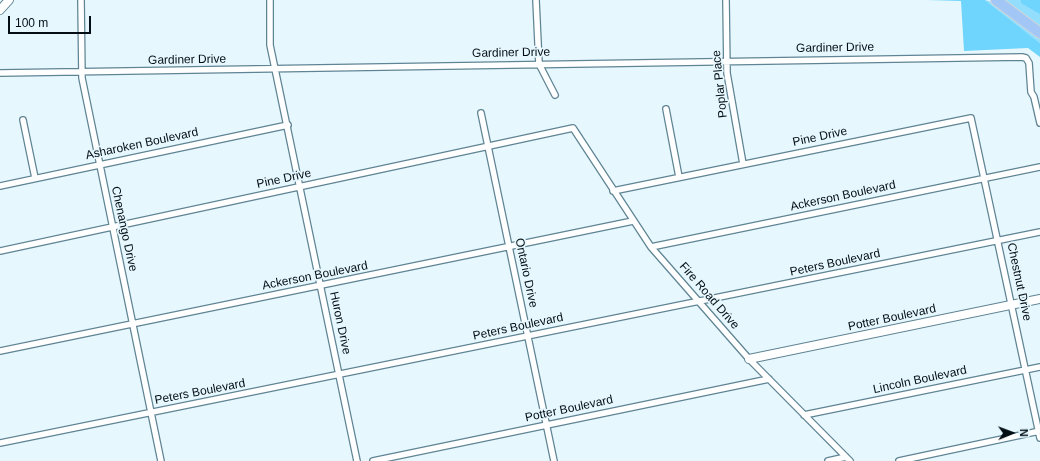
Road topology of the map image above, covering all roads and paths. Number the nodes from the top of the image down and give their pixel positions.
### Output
1 (8, 0) edge
2 (81, 0) edge
3 (270, 0) edge
4 (536, 0) edge
5 (726, 0) edge
6 (996, 0) edge
7 (0, 10) edge
8 (1040, 33) edge
9 (726, 61) junction
10 (539, 64) junction
11 (275, 69) junction
12 (82, 72) junction
13 (0, 74) edge
14 (555, 95) dead end
15 (666, 109) dead end
16 (481, 113) dead end
17 (23, 120) dead end
18 (1040, 123) edge
19 (288, 125) junction
20 (573, 128) joint
21 (488, 146) junction
22 (743, 164) junction
23 (100, 165) junction
24 (1040, 167) edge
25 (679, 177) junction
26 (35, 178) junction
27 (985, 178) junction
28 (0, 186) edge
29 (301, 186) junction
30 (613, 191) junction
31 (633, 221) junction
32 (113, 228) junction
33 (1040, 232) edge
34 (999, 241) junction
35 (509, 246) junction
36 (651, 247) junction
37 (0, 251) edge
38 (321, 286) junction
39 (1040, 300) edge
40 (698, 302) junction
41 (1012, 305) junction
42 (132, 323) junction
43 (528, 336) junction
44 (0, 351) edge
45 (750, 359) junction
46 (1040, 367) edge
47 (1026, 370) junction
48 (340, 375) junction
49 (769, 379) junction
50 (152, 413) junction
51 (804, 415) junction
52 (547, 425) junction
53 (1039, 431) edge
54 (1040, 438) edge
55 (0, 443) edge
56 (848, 459) edge
57 (161, 461) edge
58 (357, 461) edge
59 (373, 461) edge
60 (554, 461) edge
61 (828, 461) edge
62 (899, 461) edge

1 - 7 street
2 - 12 street, Chenango Drive
3 - 11 street, Huron Drive
4 - 10 street
5 - 9 street, Poplar Place
6 - 8 highway
9 - 10 street, Gardiner Drive
9 - 18 street, Gardiner Drive
9 - 22 street, Poplar Place
10 - 11 street, Gardiner Drive
10 - 14 street
11 - 12 street, Gardiner Drive
11 - 19 street, Huron Drive
12 - 13 street, Gardiner Drive
12 - 23 street, Chenango Drive
15 - 25 street
16 - 21 street, Ontario Drive
17 - 26 street
19 - 23 street, Asharoken Boulevard
19 - 29 street, Huron Drive
20 - 21 street, Pine Drive
20 - 30 street, Fire Road Drive
21 - 29 street, Pine Drive
21 - 35 street, Ontario Drive
22 - 25 street, Pine Drive
22 - 27 street, Pine Drive
23 - 26 street, Asharoken Boulevard
23 - 32 street, Chenango Drive
24 - 27 street, Ackerson Boulevard
25 - 30 street, Pine Drive
26 - 28 street, Asharoken Boulevard
27 - 34 street, Chestnut Drive
27 - 36 street, Ackerson Boulevard
29 - 32 street, Pine Drive
29 - 38 street, Huron Drive
30 - 31 street, Fire Road Drive
31 - 35 street, Ackerson Boulevard
31 - 36 street, Fire Road Drive
32 - 37 street, Pine Drive
32 - 42 street, Chenango Drive
33 - 34 street, Peters Boulevard
34 - 40 street, Peters Boulevard
34 - 41 street, Chestnut Drive
35 - 38 street, Ackerson Boulevard
35 - 43 street, Ontario Drive
36 - 40 street, Fire Road Drive
38 - 42 street, Ackerson Boulevard
38 - 48 street, Huron Drive
39 - 41 street, Potter Boulevard
40 - 43 street, Peters Boulevard
40 - 45 street, Fire Road Drive
41 - 45 street, Potter Boulevard
41 - 47 street, Chestnut Drive
42 - 44 street, Ackerson Boulevard
42 - 50 street, Chenango Drive
43 - 48 street, Peters Boulevard
43 - 52 street, Ontario Drive
45 - 49 street, Fire Road Drive
46 - 47 street, Lincoln Boulevard
47 - 51 street, Lincoln Boulevard
47 - 53 street, Chestnut Drive
48 - 50 street, Peters Boulevard
48 - 58 street, Huron Drive
49 - 51 street, Fire Road Drive
49 - 52 street, Potter Boulevard
50 - 55 street, Peters Boulevard
50 - 57 street, Chenango Drive
51 - 56 street, Fire Road Drive
52 - 59 street, Potter Boulevard
52 - 60 street, Ontario Drive
53 - 54 street, Chestnut Drive
53 - 62 street
56 - 61 street

